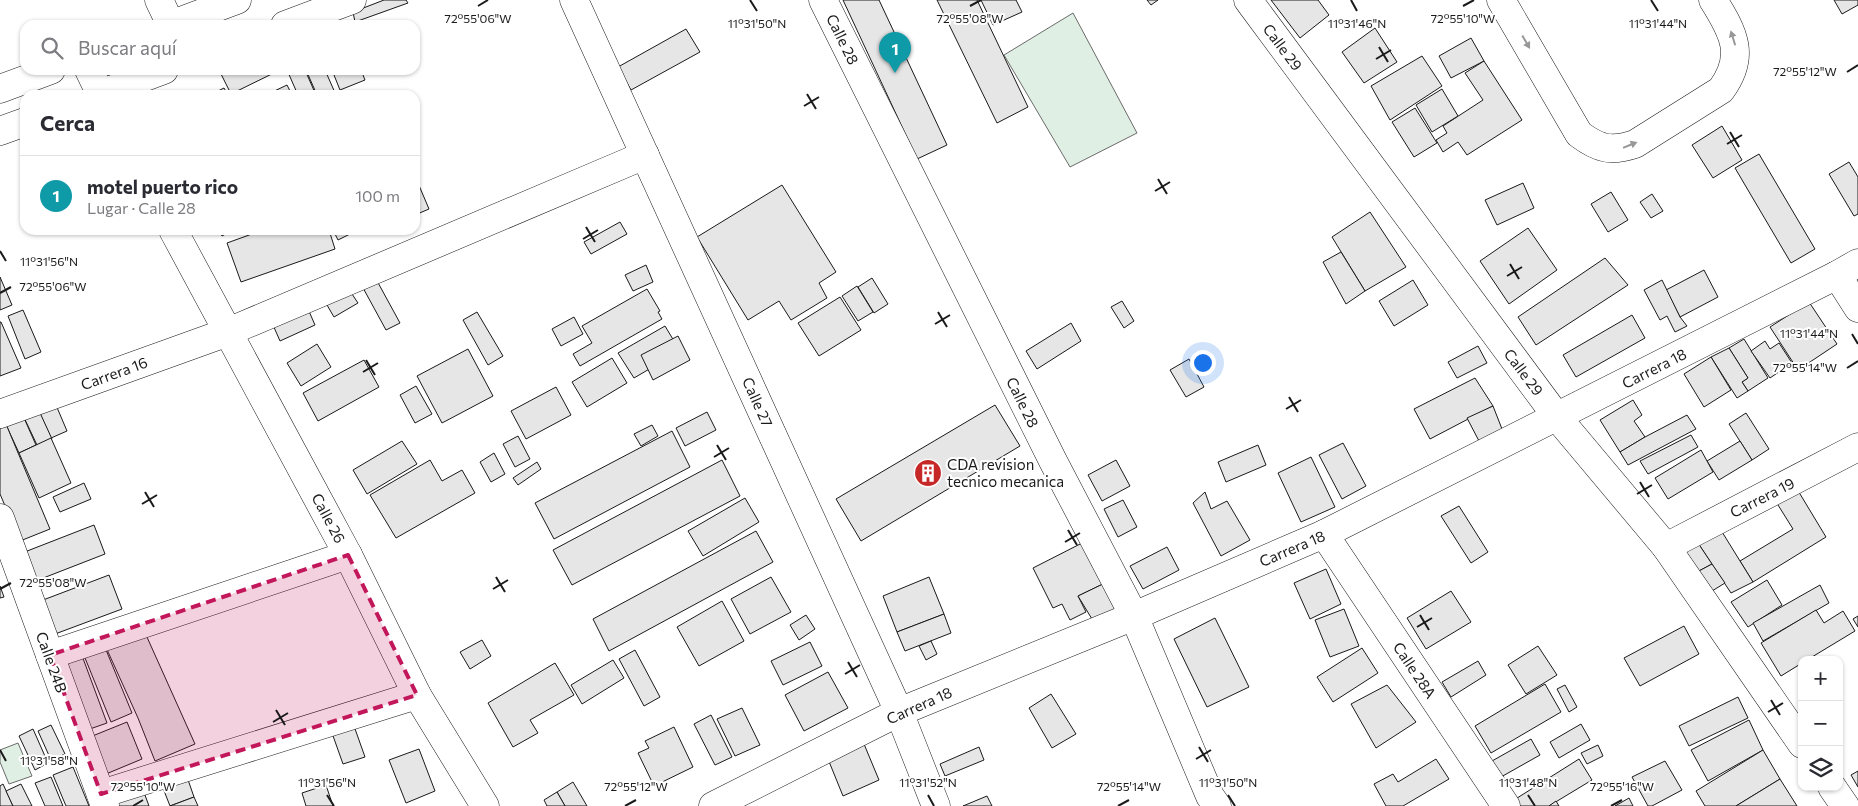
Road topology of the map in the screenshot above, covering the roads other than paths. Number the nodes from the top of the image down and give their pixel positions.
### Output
1 (159, 0) edge
2 (237, 0) edge
3 (352, 0) edge
4 (574, 0) edge
5 (823, 0) edge
6 (1248, 0) edge
7 (1501, 0) edge
8 (1714, 0) edge
9 (168, 20) edge
10 (183, 20) edge
11 (298, 20) edge
12 (38, 75) edge
13 (145, 75) edge
14 (97, 88) edge
15 (0, 89) edge
16 (20, 124) edge
17 (0, 131) edge
18 (645, 154) junction
19 (176, 235) edge
20 (1847, 269) edge
21 (1858, 308) edge
22 (228, 332) junction
23 (0, 414) edge
24 (1557, 417) junction
25 (1858, 447) edge
26 (0, 518) edge
27 (1324, 534) junction
28 (1666, 547) junction
29 (348, 555) junction
30 (1134, 616) junction
31 (50, 655) junction
32 (417, 695) junction
33 (899, 712) junction
34 (1798, 738) edge
35 (1835, 791) edge
36 (103, 800) edge
37 (1206, 803) edge
38 (485, 806) edge
39 (713, 806) edge
40 (936, 806) edge
41 (1506, 806) edge
42 (1845, 806) edge

1 - 9 street
2 - 10 street
3 - 11 street
4 - 18 street, Calle 27
5 - 30 street, Calle 28
6 - 24 street, Calle 29
7 -> 8 street
12 - 15 street
13 - 14 street
16 - 17 street
18 - 22 street, Carrera 16
18 - 33 street, Calle 27
19 - 22 street, Calle 26
20 - 21 street
20 - 24 street, Carrera 18
22 - 23 street, Carrera 16
22 - 29 street, Calle 26
24 - 27 street, Carrera 18
24 - 28 street, Calle 29
25 - 28 street, Carrera 19
26 - 31 street, Calle 24B
27 - 30 street, Carrera 18
27 - 41 street, Calle 28A
28 - 34 street, Calle 29
29 - 31 street
29 - 32 street, Calle 26
30 - 33 street, Carrera 18
30 - 37 street, Calle 28
31 - 36 street, Calle 24B
32 - 36 street
32 - 38 street, Calle 26
33 - 39 street, Carrera 18
33 - 40 street, Calle 27
35 - 42 street

